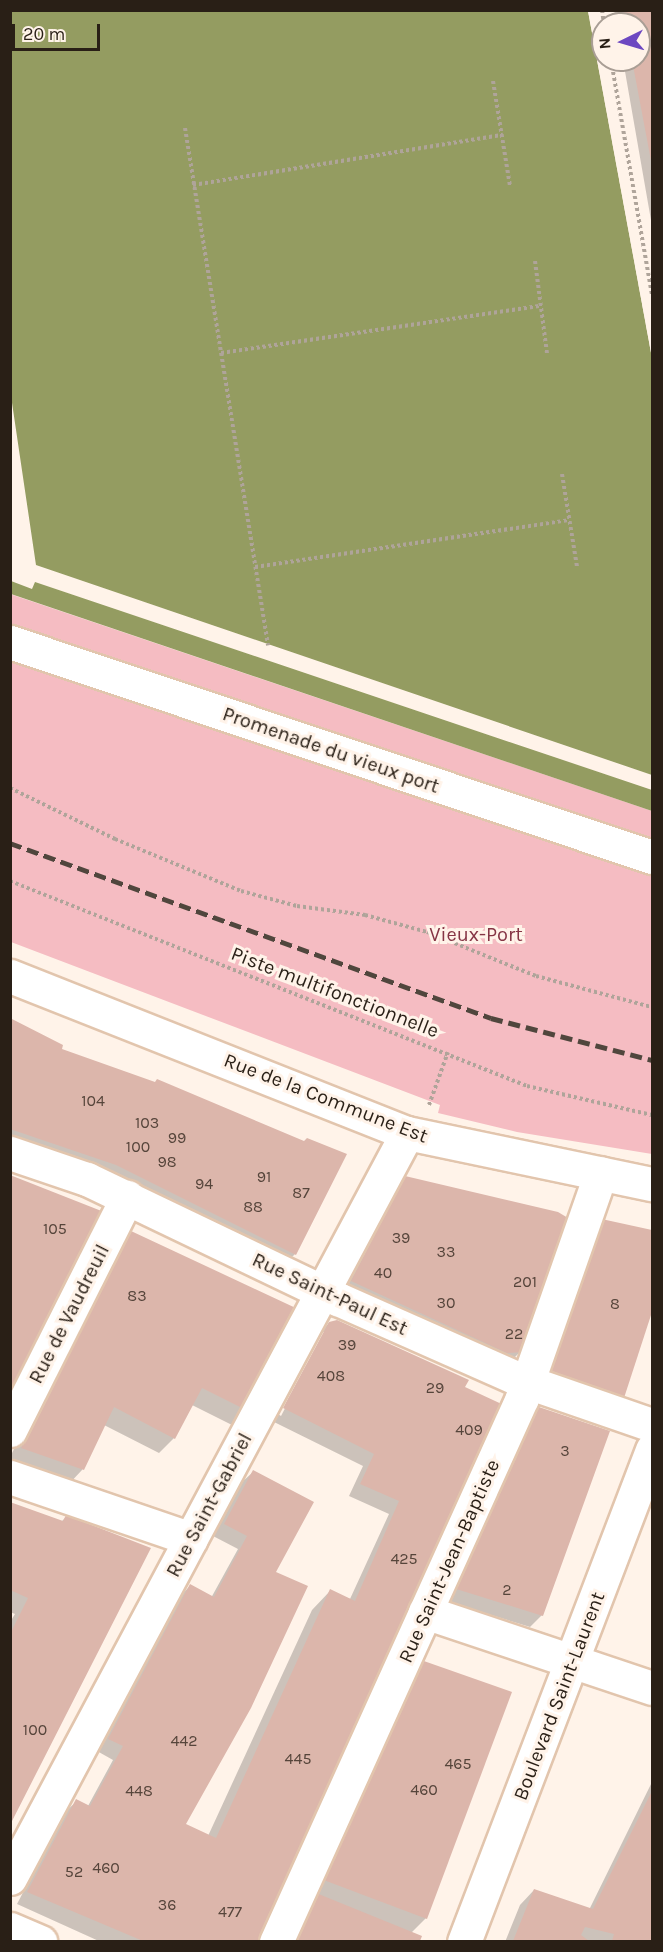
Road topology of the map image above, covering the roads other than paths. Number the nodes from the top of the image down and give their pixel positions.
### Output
1 (10, 642) edge
2 (652, 857) edge
3 (10, 976) edge
4 (407, 1133) junction
5 (10, 1154) edge
6 (601, 1173) junction
7 (652, 1184) edge
8 (127, 1197) junction
9 (322, 1292) junction
10 (528, 1382) junction
11 (652, 1425) edge
12 (10, 1430) edge
13 (652, 1450) edge
14 (10, 1477) edge
15 (191, 1539) junction
16 (425, 1612) junction
17 (572, 1664) junction
18 (652, 1688) edge
19 (10, 1878) edge
20 (10, 1929) edge
21 (40, 1941) edge
22 (276, 1941) edge
23 (464, 1941) edge

1 - 2 street, Promenade du vieux port
3 - 4 street, Rue de la Commune Est
4 - 6 street, Rue de la Commune Est
4 - 9 street, Rue Saint-Gabriel
5 - 8 street, Rue Saint-Paul Est
6 - 7 street, Rue de la Commune Est
6 - 10 street, Rue Saint-Jean-Baptiste
8 - 9 street, Rue Saint-Paul Est
8 - 12 street, Rue de Vaudreuil
9 - 10 street, Rue Saint-Paul Est
9 - 15 street, Rue Saint-Gabriel
10 - 11 street, Rue Saint-Paul Est
10 - 16 street, Rue Saint-Jean-Baptiste
13 - 17 street, Boulevard Saint-Laurent
14 - 15 street
15 - 19 street, Rue Saint-Gabriel
16 - 17 street
16 - 22 street, Rue Saint-Jean-Baptiste
17 - 18 street
17 - 23 street, Boulevard Saint-Laurent
20 - 21 street

